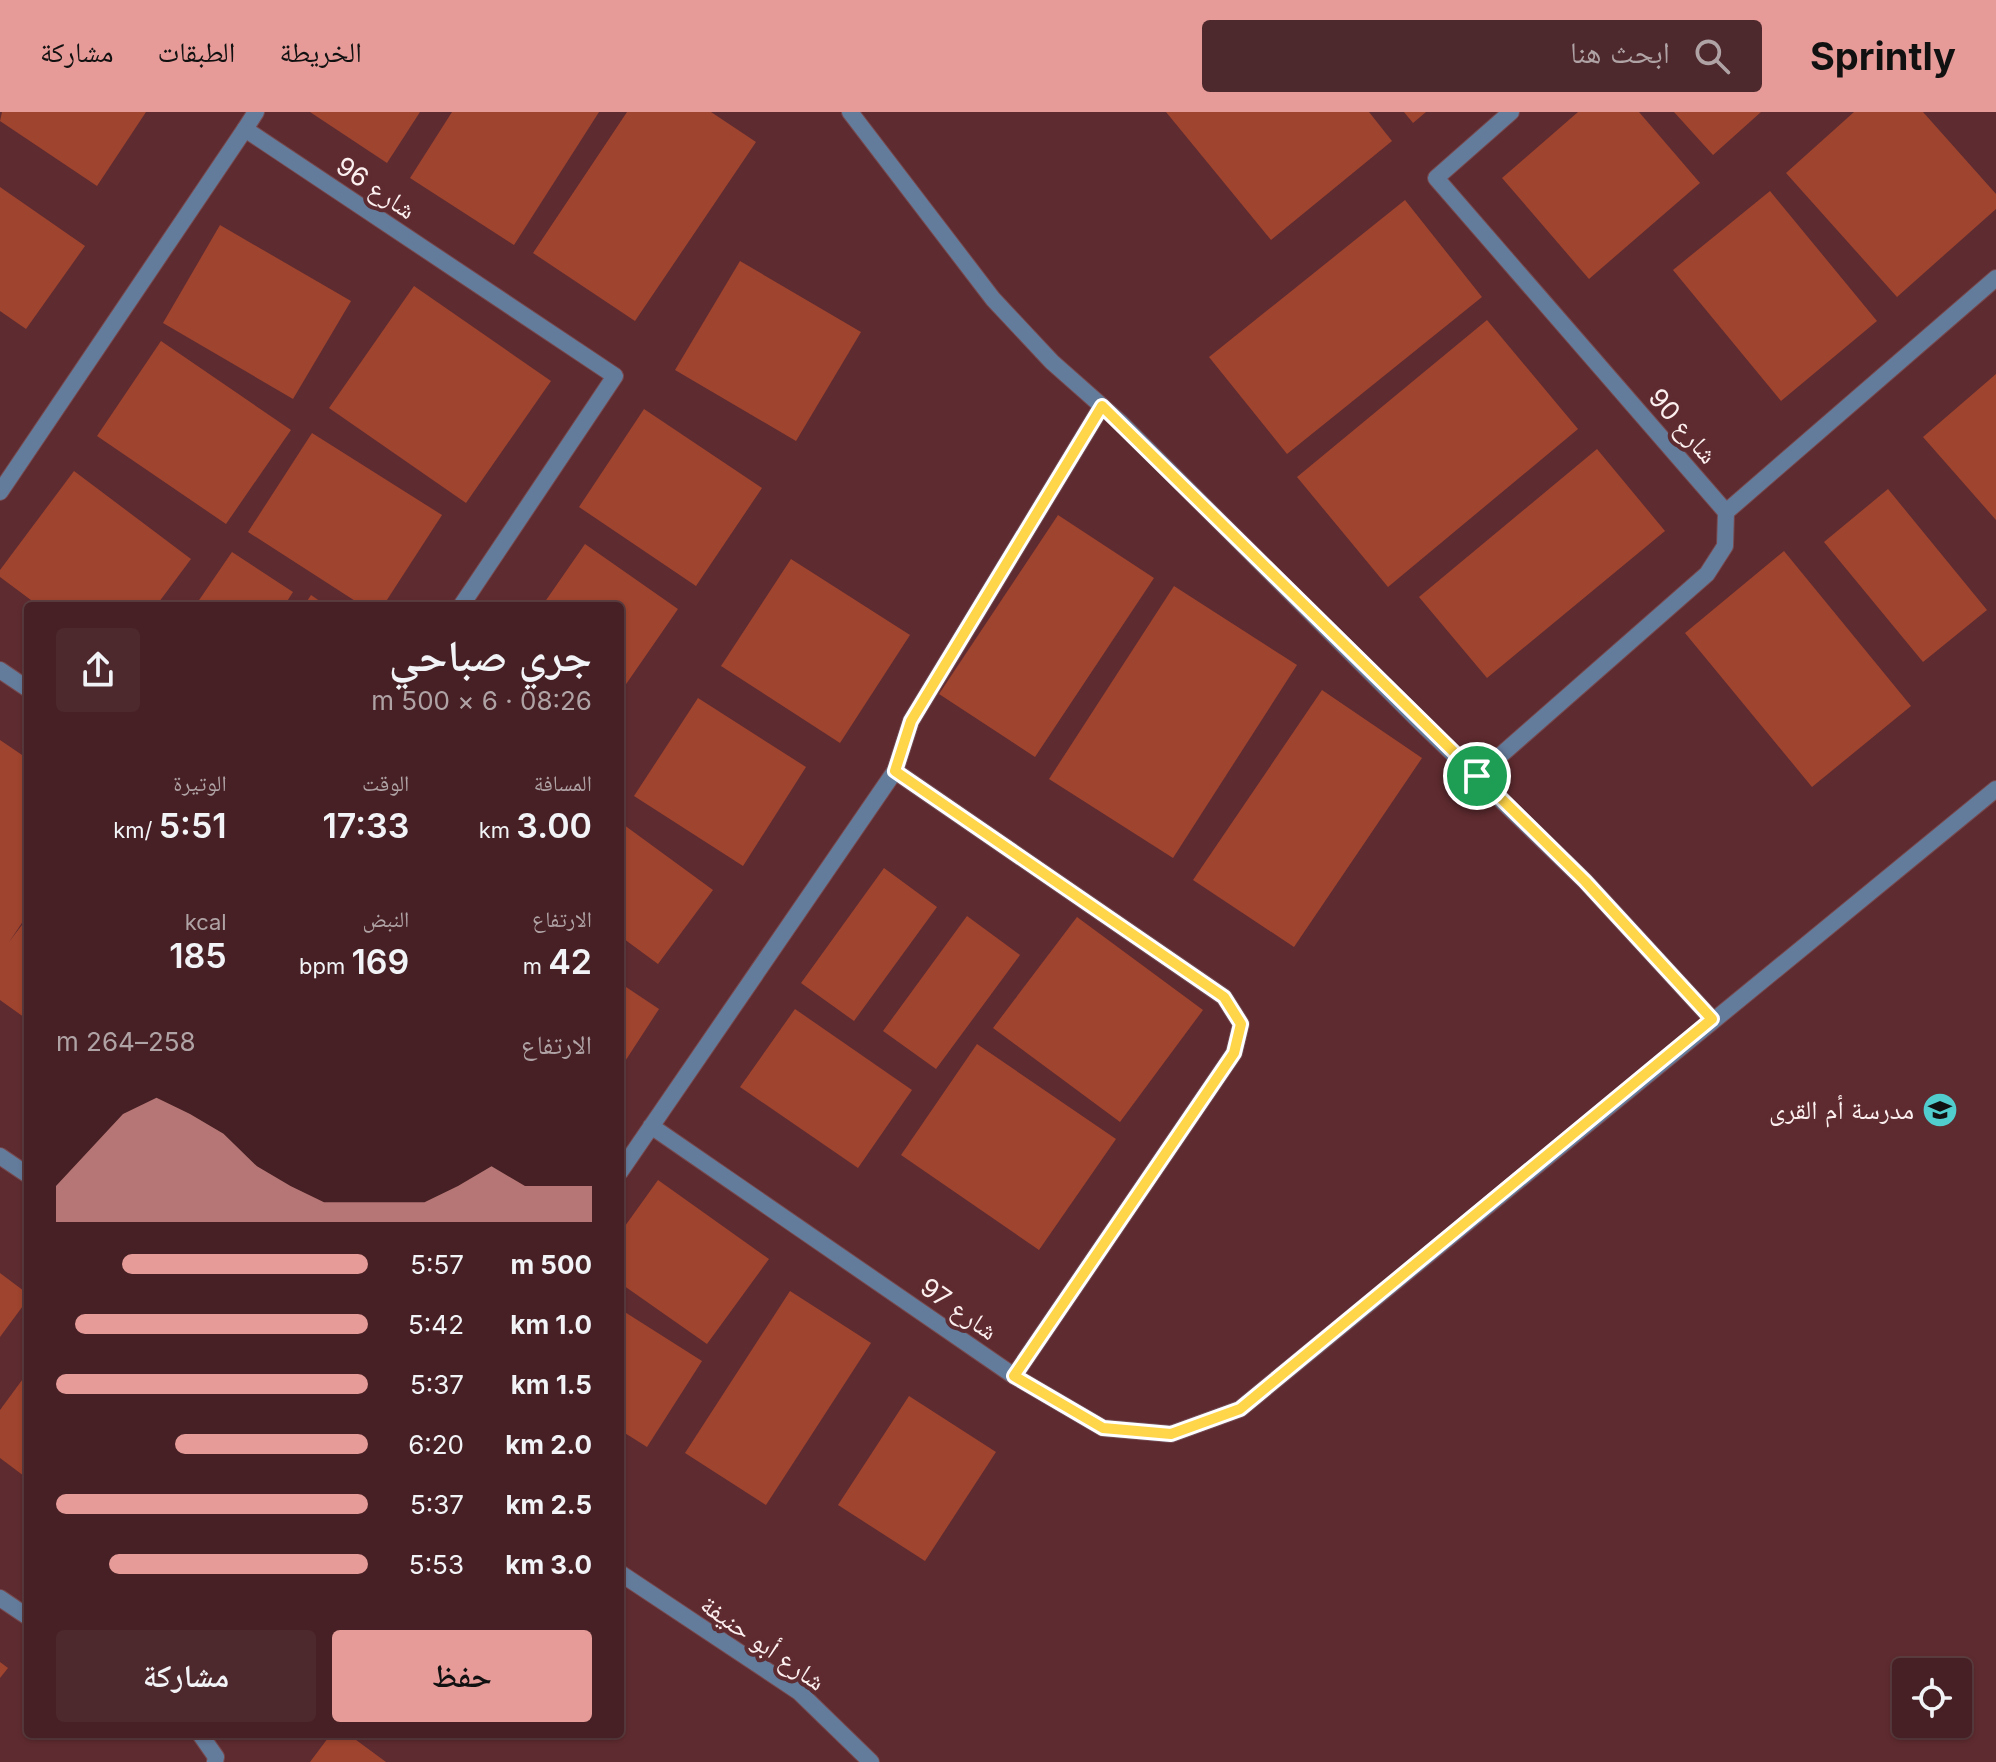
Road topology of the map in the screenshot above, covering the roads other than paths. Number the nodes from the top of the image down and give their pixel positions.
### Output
1 (256, 112) edge
2 (850, 112) edge
3 (1511, 112) edge
4 (245, 129) junction
5 (1996, 278) edge
6 (1102, 406) junction
7 (0, 492) edge
8 (1726, 512) junction
9 (464, 602) edge
10 (0, 670) edge
11 (24, 686) edge
12 (895, 771) junction
13 (1477, 776) junction
14 (1996, 789) edge
15 (1712, 1019) junction
16 (651, 1126) junction
17 (0, 1156) edge
18 (624, 1166) edge
19 (24, 1172) edge
20 (1014, 1376) junction
21 (624, 1576) edge
22 (0, 1598) edge
23 (24, 1614) edge
24 (203, 1738) edge
25 (215, 1762) edge
26 (871, 1762) edge

1 - 4 street
2 - 6 street
3 - 8 street, شارع 90
4 - 7 street
4 - 9 street, شارع 96
5 - 8 street
6 - 12 street
6 - 13 street
8 - 13 street
10 - 11 street
12 - 16 street
12 - 20 street
13 - 15 street
14 - 15 street, شارع 97
15 - 20 street, شارع 97
16 - 18 street
16 - 20 street, شارع 97
17 - 19 street
21 - 26 street, شارع أبو حنيفة
22 - 23 street
24 - 25 street

